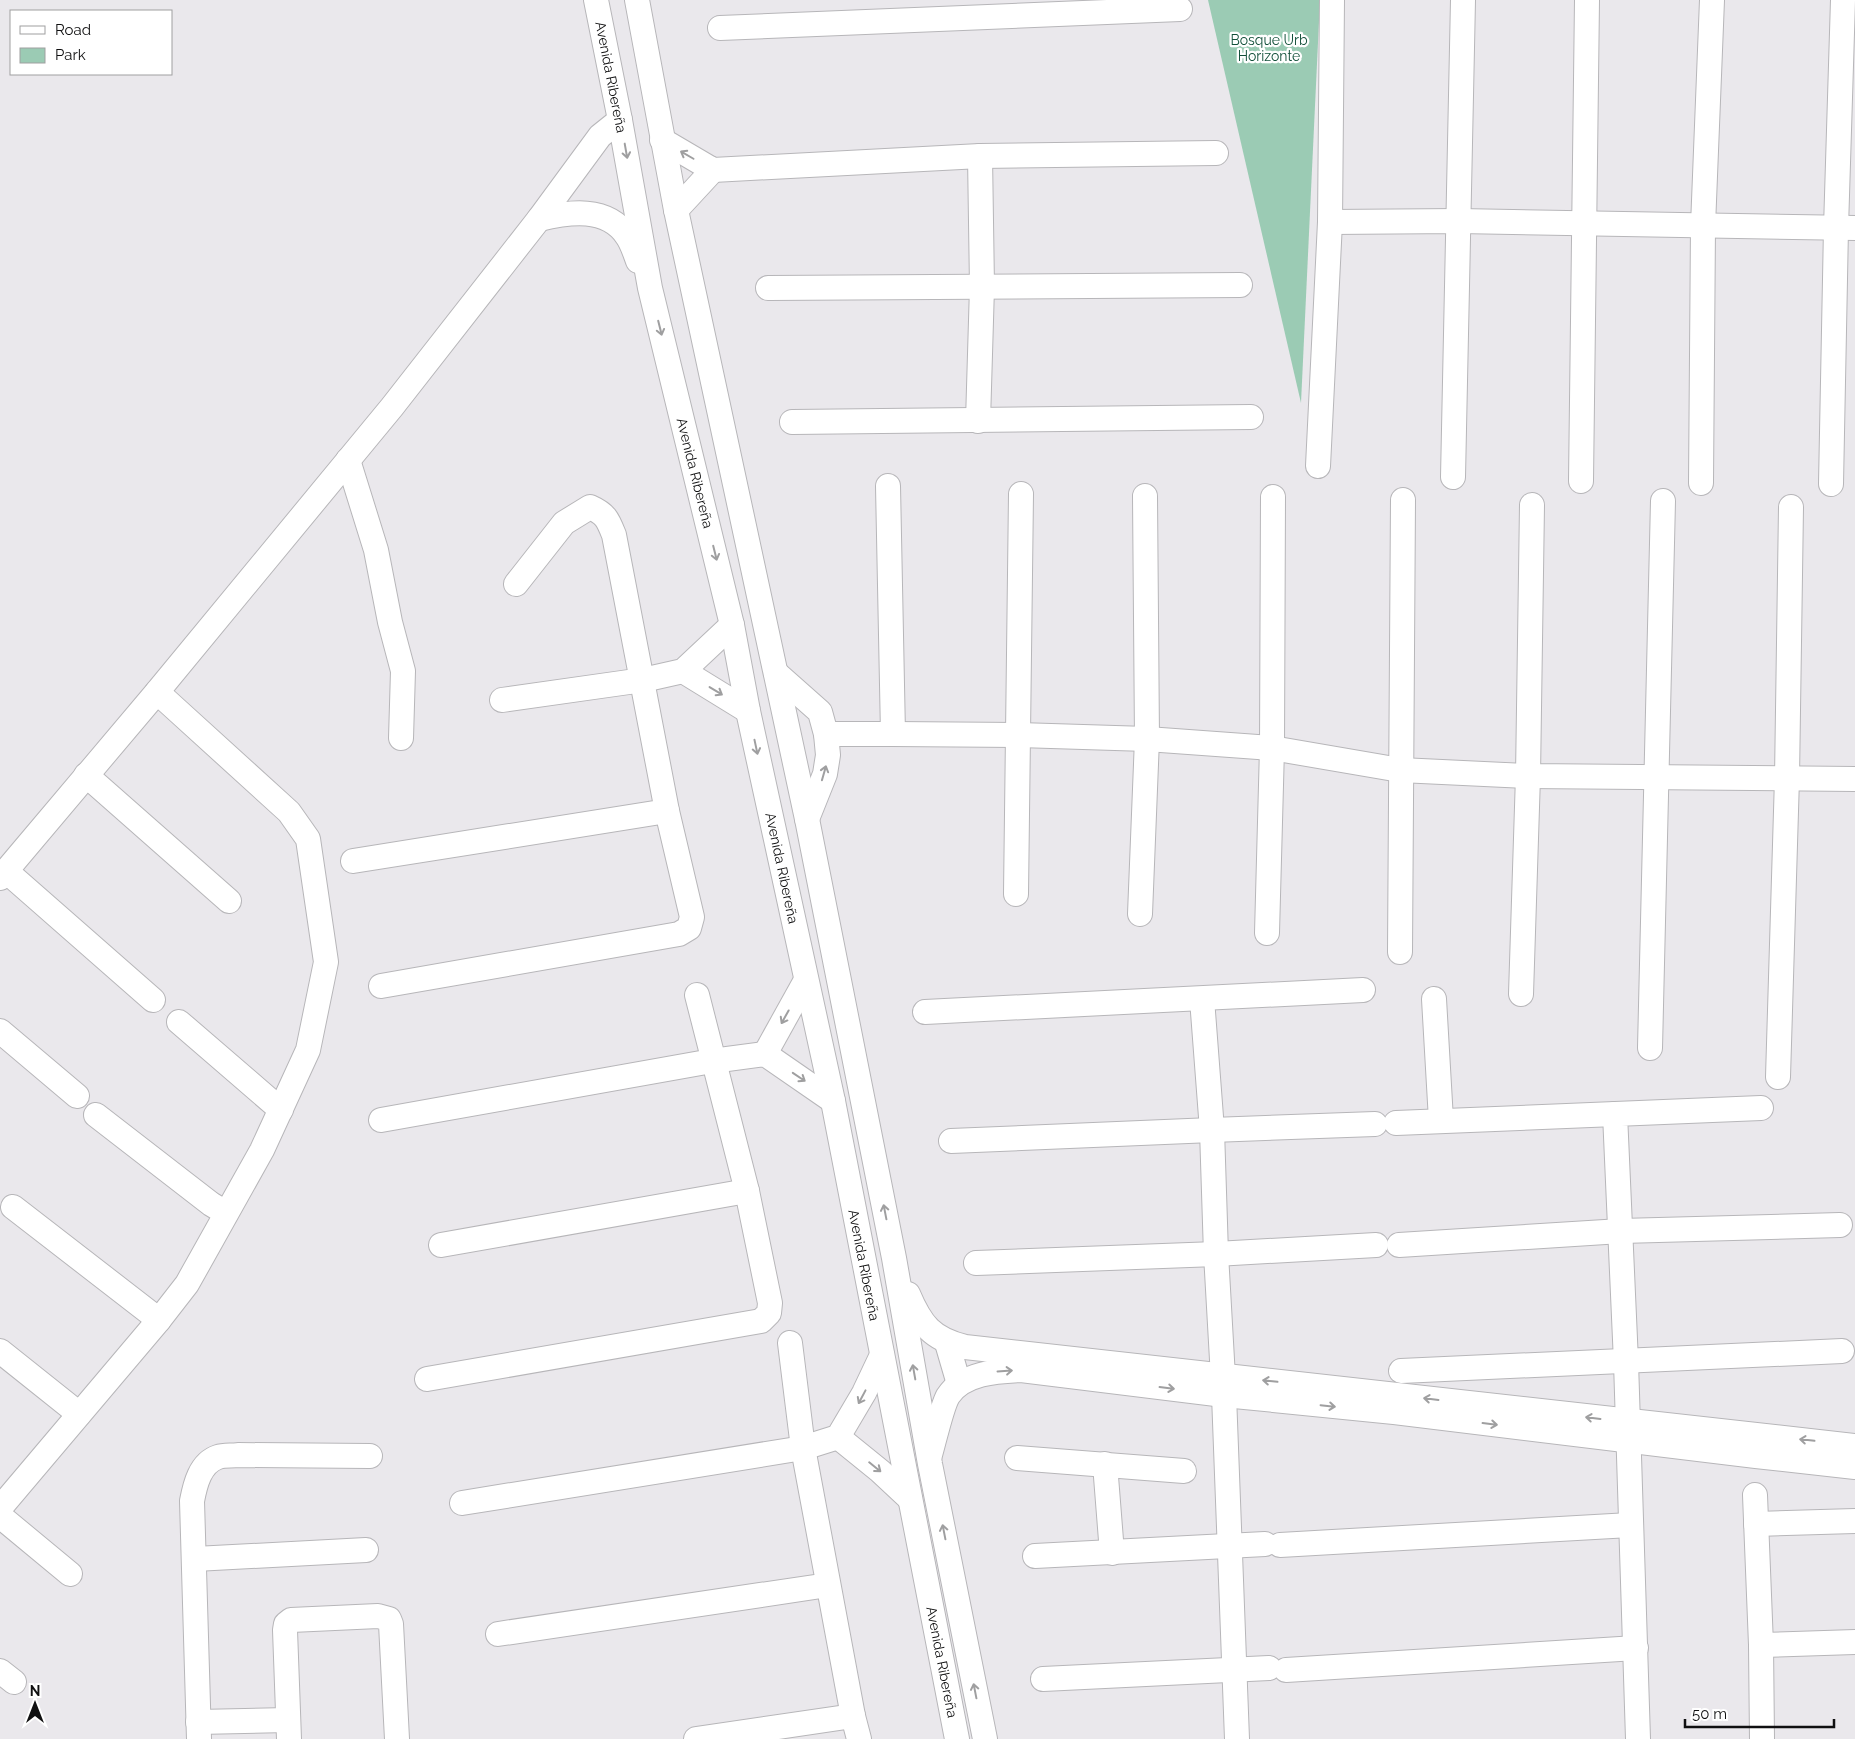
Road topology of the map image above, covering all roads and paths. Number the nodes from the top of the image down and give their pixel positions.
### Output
1 (596, 0) edge
2 (637, 0) edge
3 (1332, 0) edge
4 (1463, 0) edge
5 (1587, 0) edge
6 (1712, 0) edge
7 (1843, 0) edge
8 (998, 9) edge
9 (1180, 9) dead end
10 (720, 28) dead end
11 (620, 120) junction
12 (662, 140) junction
13 (1216, 153) dead end
14 (980, 156) junction
15 (713, 170) junction
16 (676, 210) junction
17 (539, 219) junction
18 (1458, 221) junction
19 (1330, 222) junction
20 (1585, 223) junction
21 (1703, 226) junction
22 (1845, 228) edge
23 (1240, 284) dead end
24 (982, 286) junction
25 (650, 288) junction
26 (768, 288) dead end
27 (1251, 418) dead end
28 (978, 421) junction
29 (792, 422) dead end
30 (348, 460) junction
31 (1318, 466) dead end
32 (1453, 477) dead end
33 (1581, 481) dead end
34 (1701, 483) dead end
35 (1831, 484) dead end
36 (888, 486) dead end
37 (1020, 494) dead end
38 (1145, 496) dead end
39 (1273, 497) dead end
40 (1403, 500) dead end
41 (1663, 501) dead end
42 (1532, 505) dead end
43 (1791, 507) dead end
44 (516, 584) dead end
45 (732, 625) junction
46 (683, 671) junction
47 (776, 673) junction
48 (643, 680) junction
49 (157, 692) junction
50 (502, 700) dead end
51 (748, 711) junction
52 (826, 734) junction
53 (893, 734) junction
54 (1019, 735) junction
55 (401, 738) dead end
56 (1147, 739) junction
57 (1272, 748) junction
58 (1400, 770) junction
59 (86, 775) junction
60 (1528, 776) junction
61 (1658, 776) junction
62 (1787, 778) junction
63 (1855, 778) edge
64 (667, 811) junction
65 (807, 819) junction
66 (352, 861) dead end
67 (3, 875) edge
68 (1016, 894) dead end
69 (229, 901) dead end
70 (1140, 914) dead end
71 (1267, 933) dead end
72 (1400, 952) dead end
73 (806, 980) junction
74 (381, 986) dead end
75 (1363, 990) dead end
76 (1521, 994) dead end
77 (697, 995) dead end
78 (1202, 999) junction
79 (1434, 999) dead end
80 (153, 1000) dead end
81 (925, 1012) dead end
82 (179, 1022) dead end
83 (0, 1031) edge
84 (1650, 1048) dead end
85 (765, 1054) junction
86 (712, 1060) junction
87 (1778, 1077) dead end
88 (77, 1096) dead end
89 (833, 1101) junction
90 (1761, 1108) dead end
91 (281, 1110) junction
92 (1616, 1114) junction
93 (96, 1115) dead end
94 (381, 1120) dead end
95 (1441, 1120) junction
96 (1212, 1130) junction
97 (951, 1142) dead end
98 (746, 1191) junction
99 (13, 1207) dead end
100 (226, 1213) junction
101 (1840, 1225) dead end
102 (1621, 1231) junction
103 (1376, 1245) dead end
104 (441, 1246) dead end
105 (1399, 1246) dead end
106 (1216, 1254) junction
107 (894, 1258) junction
108 (976, 1263) dead end
109 (159, 1320) junction
110 (790, 1343) dead end
111 (948, 1343) junction
112 (0, 1351) edge
113 (1842, 1351) dead end
114 (882, 1355) junction
115 (1626, 1362) junction
116 (1401, 1371) dead end
117 (427, 1379) dead end
118 (959, 1384) junction
119 (1224, 1386) junction
120 (78, 1414) junction
121 (1627, 1431) junction
122 (838, 1437) junction
123 (1855, 1446) edge
124 (803, 1448) junction
125 (370, 1456) dead end
126 (1017, 1458) dead end
127 (929, 1459) junction
128 (1105, 1464) junction
129 (1855, 1466) edge
130 (1184, 1471) dead end
131 (1755, 1495) dead end
132 (910, 1499) junction
133 (462, 1503) dead end
134 (0, 1508) edge
135 (0, 1516) edge
136 (1855, 1521) edge
137 (1756, 1524) junction
138 (1630, 1525) junction
139 (1229, 1545) junction
140 (366, 1550) dead end
141 (1112, 1552) junction
142 (1035, 1556) dead end
143 (195, 1559) junction
144 (70, 1574) dead end
145 (828, 1585) junction
146 (498, 1634) dead end
147 (1855, 1642) edge
148 (1761, 1645) junction
149 (1636, 1648) junction
150 (1235, 1670) junction
151 (1043, 1678) dead end
152 (853, 1716) junction
153 (198, 1730) edge
154 (288, 1730) edge
155 (397, 1739) edge
156 (696, 1739) edge
157 (859, 1739) edge
158 (958, 1739) edge
159 (985, 1739) edge
160 (1237, 1739) edge
161 (1638, 1739) edge
162 (1762, 1739) edge

1 - 11 street, Avenida Ribereña
2 - 12 street, Avenida Ribereña
3 - 19 street
4 - 18 street
5 - 20 street
6 - 21 street
7 - 22 street
8 - 9 street
8 - 10 street
11 - 17 street
11 -> 25 street, Avenida Ribereña
15 -> 12 street
12 - 16 street, Avenida Ribereña
13 - 14 street
14 - 15 street
14 - 24 street
15 - 16 street
16 - 47 street, Avenida Ribereña
17 - 25 street
17 - 30 street
18 - 19 street
18 - 20 street
18 - 32 street
19 - 31 street
20 - 21 street
20 - 33 street
21 - 22 street
21 - 34 street
22 - 35 street
23 - 24 street
24 - 26 street
24 - 28 street
25 -> 45 street, Avenida Ribereña
27 - 28 street
28 - 29 street
30 - 49 street
30 - 55 street
36 - 53 street
37 - 54 street
38 - 56 street
39 - 57 street
40 - 58 street
41 - 61 street
42 - 60 street
43 - 62 street
44 - 48 street
45 - 46 street
45 - 51 street, Avenida Ribereña
46 - 48 street
46 -> 51 street
47 - 52 street
47 - 65 street, Avenida Ribereña
48 - 50 street
48 - 64 street
49 - 59 street
49 - 91 street
51 -> 73 street, Avenida Ribereña
52 - 53 street
65 -> 52 street
53 - 54 street
54 - 56 street
54 - 68 street
56 - 57 street
56 - 70 street
57 - 58 street
57 - 71 street
58 - 60 street
58 - 72 street
59 - 67 street
59 - 69 street
60 - 61 street
60 - 76 street
61 - 62 street
61 - 84 street
62 - 63 street
62 - 87 street
64 - 66 street
64 - 74 street
107 -> 65 street, Avenida Ribereña
67 - 80 street
73 -> 85 street
73 - 89 street, Avenida Ribereña
75 - 78 street
77 - 86 street
78 - 81 street
78 - 96 street
79 - 95 street
82 - 91 street
83 - 88 street
85 - 86 street
85 -> 89 street
86 - 94 street
86 - 98 street
89 - 114 street, Avenida Ribereña
90 - 92 street
91 - 100 street
92 - 95 street
92 - 102 street
93 - 100 street
95 - 96 street
96 - 97 street
96 - 106 street
98 - 104 street
98 - 117 street
99 - 109 street
100 - 109 street
101 - 102 street
102 - 105 street
102 - 115 street
103 - 106 street
106 - 108 street
106 - 119 street
107 - 111 street
127 -> 107 street, Avenida Ribereña
109 - 120 street
110 - 124 street
111 - 118 street
111 - 119 street
112 - 120 street
113 - 115 street
114 -> 122 street
114 - 132 street, Avenida Ribereña
115 - 116 street
115 - 121 street
118 -> 119 street
118 - 127 street
119 - 121 street
119 - 139 street
120 - 134 street
123 -> 121 street
121 - 129 street
121 - 138 street
122 - 124 street
122 -> 132 street
124 - 133 street
124 - 145 street
125 - 143 street
126 - 128 street
159 -> 127 street, Avenida Ribereña
128 - 130 street
128 - 141 street
131 - 137 street
132 - 158 street, Avenida Ribereña
135 - 144 street
136 - 137 street
137 - 148 street
138 - 139 street
138 - 149 street
139 - 141 street
139 - 150 street
140 - 143 street
141 - 142 street
143 - 153 street
145 - 146 street
145 - 152 street
147 - 148 street
148 - 162 street
149 - 150 street
149 - 161 street
150 - 151 street
150 - 160 street
152 - 156 street
152 - 157 street
153 - 154 street
154 - 155 street

